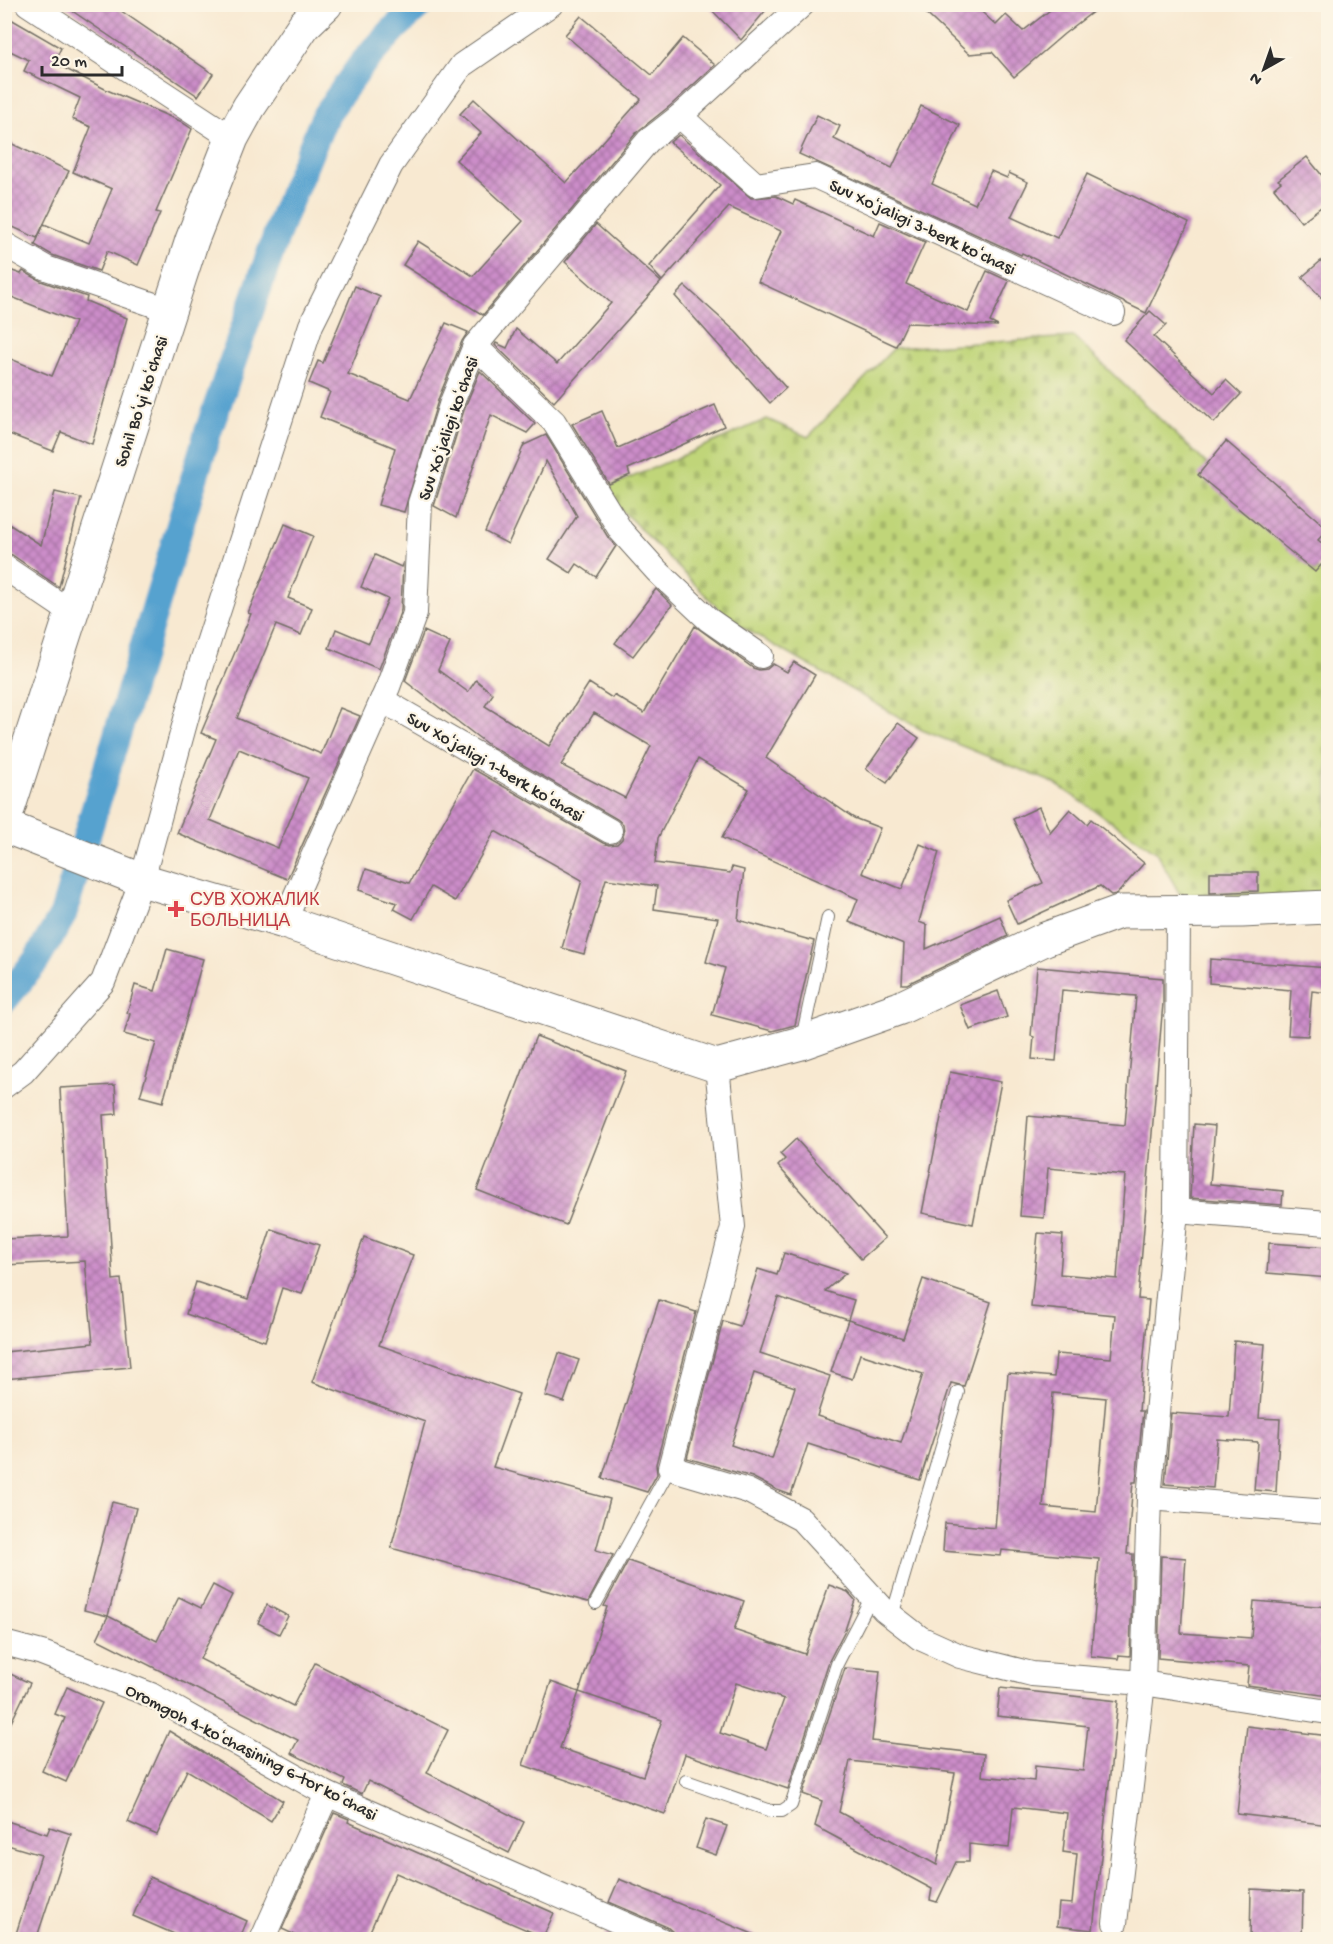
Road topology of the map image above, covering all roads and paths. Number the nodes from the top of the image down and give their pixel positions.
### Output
1 (28, 4) edge
2 (326, 4) edge
3 (551, 4) edge
4 (803, 4) edge
5 (680, 116) junction
6 (232, 138) junction
7 (4, 244) edge
8 (169, 310) junction
9 (1113, 313) dead end
10 (475, 346) junction
11 (4, 567) edge
12 (72, 613) junction
13 (761, 656) dead end
14 (382, 700) junction
15 (12, 828) edge
16 (610, 831) dead end
17 (133, 876) junction
18 (1329, 907) edge
19 (1178, 912) junction
20 (828, 917) dead end
21 (284, 922) junction
22 (801, 1043) junction
23 (717, 1066) junction
24 (4, 1086) edge
25 (1176, 1211) junction
26 (1329, 1223) edge
27 (958, 1392) dead end
28 (670, 1468) junction
29 (1149, 1497) junction
30 (1329, 1512) edge
31 (871, 1598) junction
32 (596, 1603) dead end
33 (892, 1616) junction
34 (4, 1643) edge
35 (1143, 1683) junction
36 (1329, 1712) edge
37 (686, 1781) dead end
38 (327, 1794) junction
39 (1115, 1923) dead end
40 (262, 1940) edge
41 (661, 1940) edge

1 - 6 street
2 - 6 street, Sohil Boʻyi koʻchasi
3 - 17 street
4 - 5 street, Suv Xoʻjaligi koʻchasi
5 - 9 street, Suv Xoʻjaligi 3-berk koʻchasi
5 - 10 street, Suv Xoʻjaligi koʻchasi
6 - 8 street, Sohil Boʻyi koʻchasi
7 - 8 street
8 - 12 street, Sohil Boʻyi koʻchasi
10 - 13 street
10 - 14 street, Suv Xoʻjaligi koʻchasi
11 - 12 street
12 - 15 street, Sohil Boʻyi koʻchasi
14 - 16 street, Suv Xoʻjaligi 1-berk koʻchasi
14 - 21 street, Suv Xoʻjaligi koʻchasi
15 - 17 street
17 - 21 street
17 - 24 street
18 - 19 street
19 - 22 street
19 - 25 street
20 - 22 lane
21 - 23 street
22 - 23 street
23 - 28 street
25 - 26 street
25 - 29 street
27 - 33 lane
28 - 31 street
28 - 32 lane
29 - 30 street
29 - 35 street
31 - 33 street
31 - 37 lane
33 - 35 street
34 - 38 street, Oromgoh 4-koʻchasining 6-tor koʻchasi
35 - 36 street
35 - 39 street
38 - 40 street
38 - 41 street, Oromgoh 4-koʻchasining 6-tor koʻchasi

